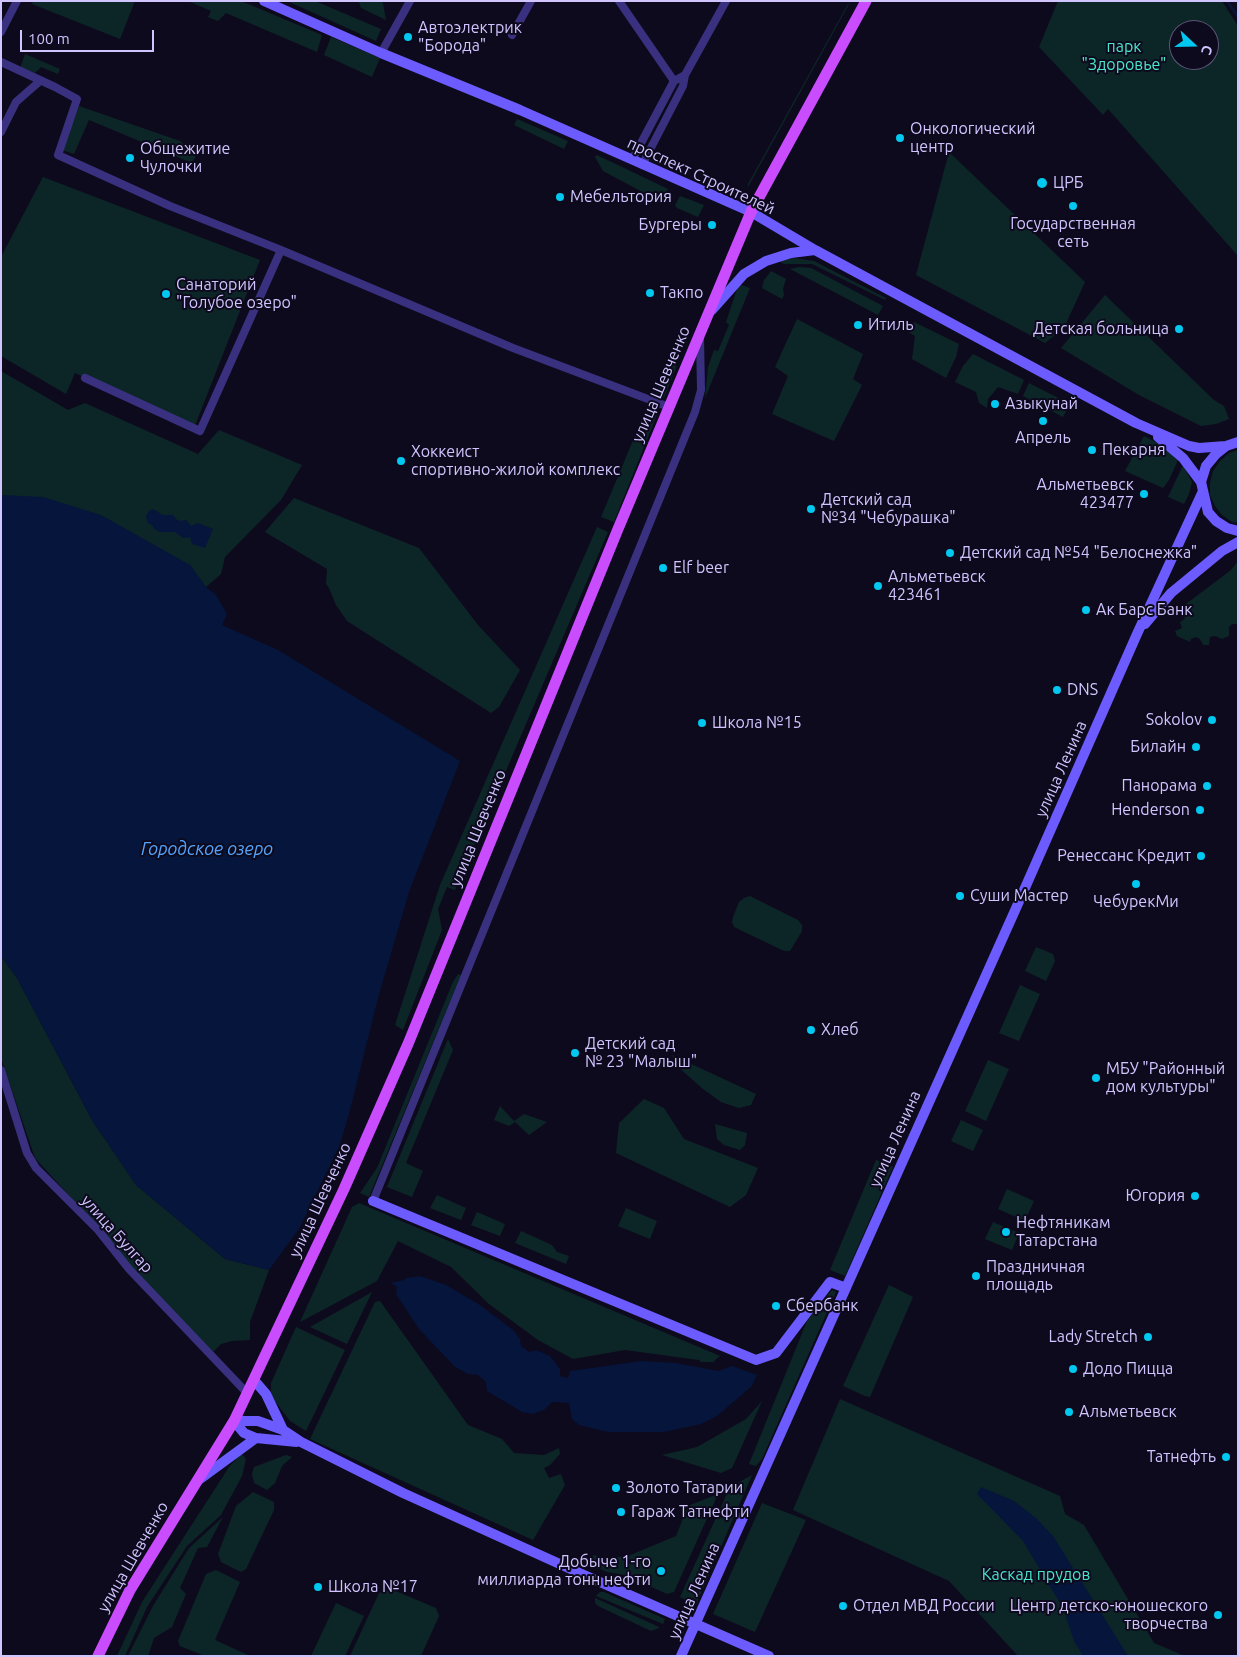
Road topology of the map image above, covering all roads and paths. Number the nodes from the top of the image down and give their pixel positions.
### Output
1 (16, 1) edge
2 (264, 1) edge
3 (410, 1) edge
4 (531, 1) edge
5 (619, 1) edge
6 (726, 1) edge
7 (866, 1) edge
8 (1, 32) edge
9 (512, 36) dead end
10 (381, 53) junction
11 (1, 62) edge
12 (684, 75) junction
13 (40, 81) junction
14 (674, 81) junction
15 (1, 132) edge
16 (632, 160) junction
17 (642, 165) junction
18 (751, 212) junction
19 (281, 250) junction
20 (815, 250) junction
21 (709, 313) junction
22 (700, 334) junction
23 (85, 378) dead end
24 (669, 407) junction
25 (1136, 423) junction
26 (1238, 442) edge
27 (1226, 446) junction
28 (1202, 486) junction
29 (1238, 531) edge
30 (1238, 542) edge
31 (1136, 634) junction
32 (1, 1070) edge
33 (373, 1201) joint
34 (846, 1288) junction
35 (254, 1380) junction
36 (248, 1394) junction
37 (234, 1420) junction
38 (283, 1430) junction
39 (256, 1438) junction
40 (301, 1442) junction
41 (197, 1482) junction
42 (696, 1624) junction
43 (98, 1656) edge
44 (681, 1656) edge
45 (769, 1656) edge

1 - 8 street
2 - 10 street, проспект Строителей
3 - 10 street
4 - 9 street
5 - 14 street
6 - 12 street
7 - 18 main road, улица Шевченко
10 - 16 street, проспект Строителей
11 - 13 street
12 - 14 street
12 - 17 street
13 - 15 street
13 - 19 street
14 - 16 street
16 - 17 street, проспект Строителей
17 - 18 street, проспект Строителей
18 - 20 street, проспект Строителей
18 - 21 main road, улица Шевченко
19 - 23 street
19 - 24 street
20 - 21 street
20 - 25 street, проспект Строителей
21 - 22 main road, улица Шевченко
22 - 24 main road, улица Шевченко
22 - 33 street
24 - 35 main road, улица Шевченко
25 - 27 street, проспект Строителей
25 - 28 street, проспект Строителей
26 - 27 street
27 - 28 street, улица Ленина
28 - 29 street
28 - 31 street, улица Ленина
30 - 31 street, улица Ленина
31 - 34 street, улица Ленина
32 - 36 street, улица Булгар
33 - 34 street
34 - 42 street, улица Ленина
35 - 36 main road, улица Шевченко
35 - 38 street
36 - 37 main road, улица Шевченко
37 - 38 street
37 - 39 street
37 - 41 main road, улица Шевченко
38 - 40 street
39 - 40 street
39 - 41 street
40 - 42 street
41 - 43 main road, улица Шевченко
42 - 44 street, улица Ленина
42 - 45 street

